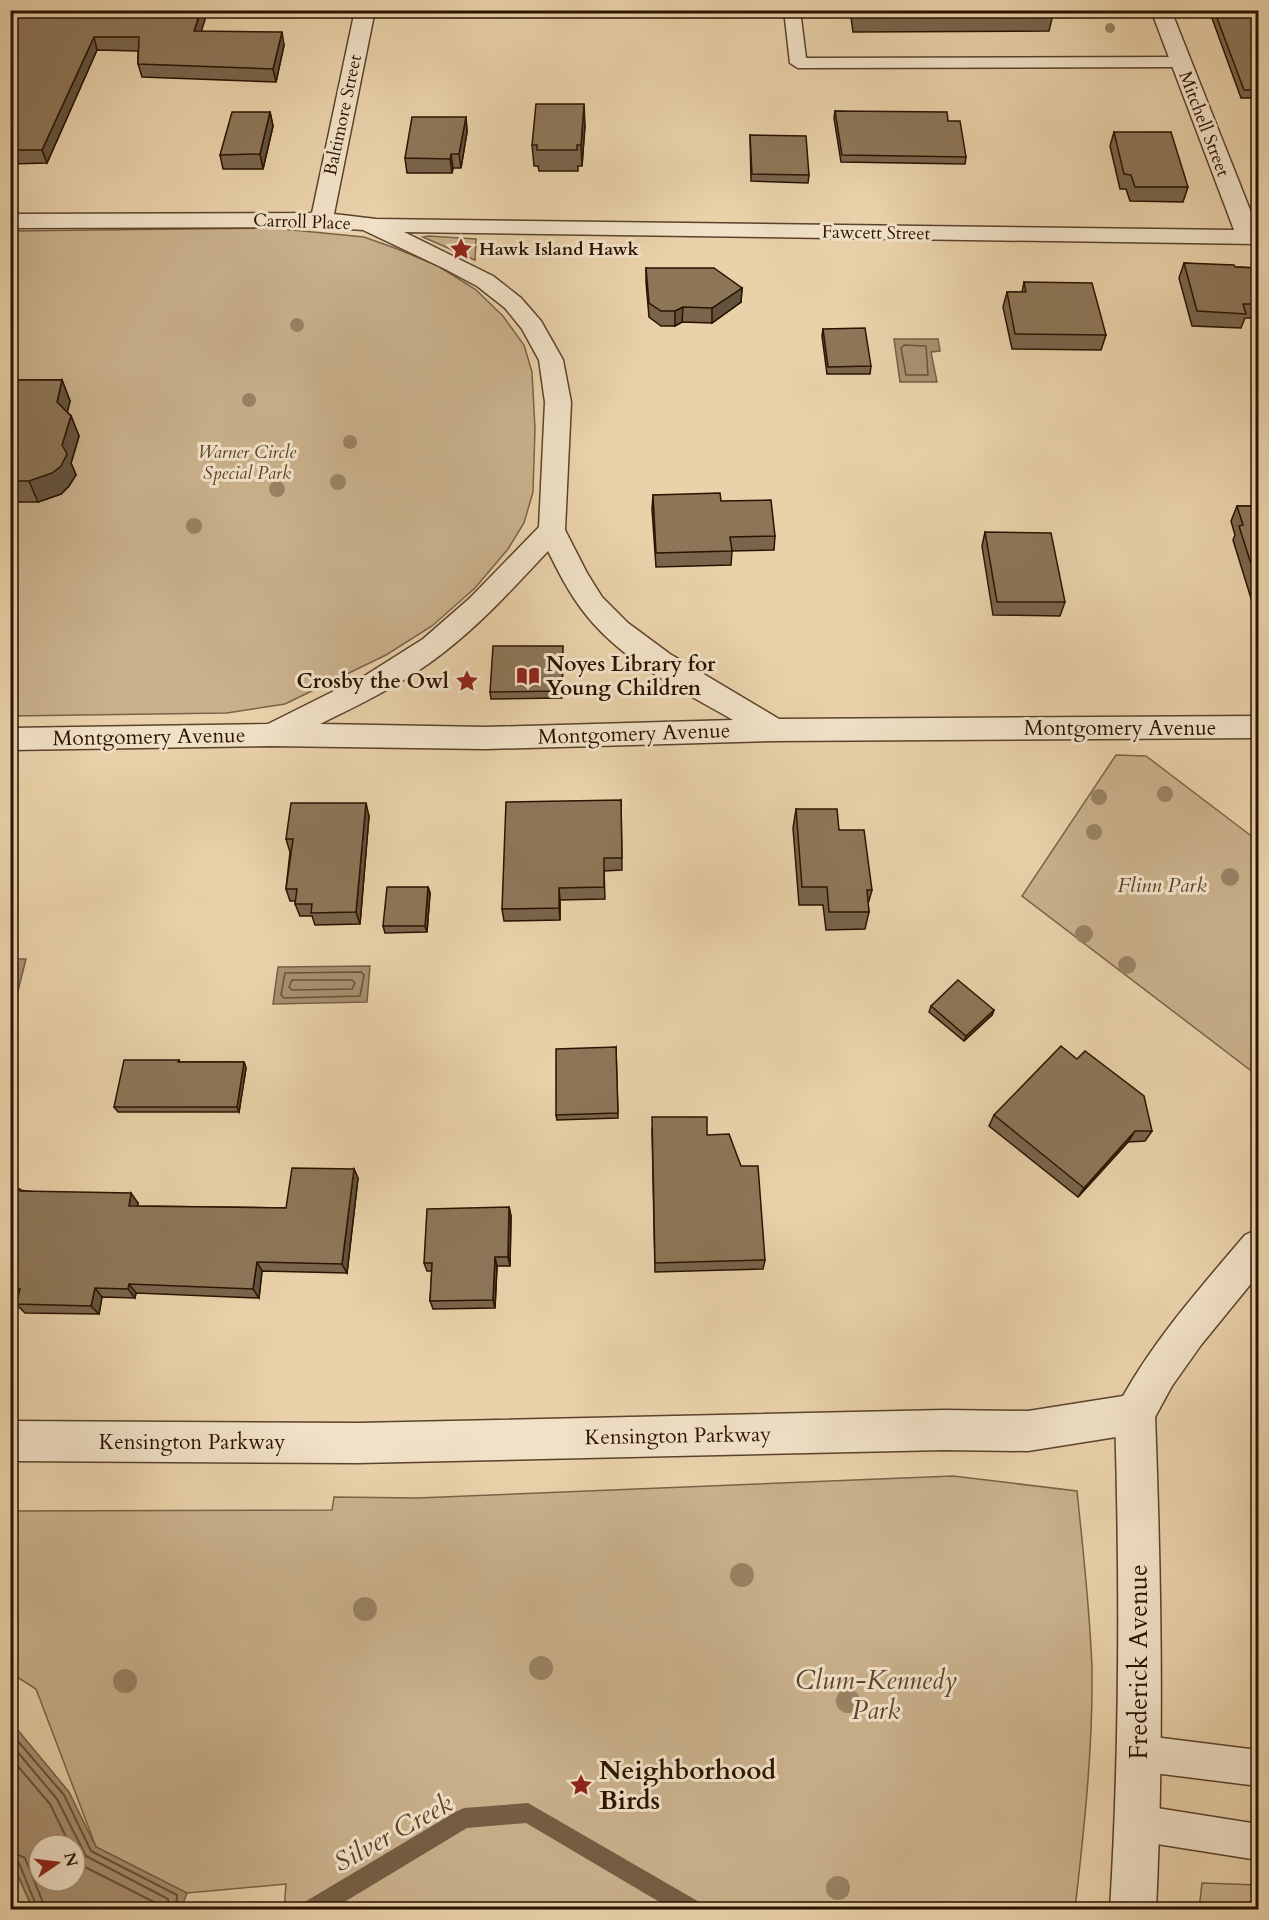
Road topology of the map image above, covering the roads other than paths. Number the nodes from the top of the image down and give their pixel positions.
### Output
1 (365, 10) edge
2 (792, 10) edge
3 (1161, 10) edge
4 (1181, 62) junction
5 (322, 220) junction
6 (10, 221) edge
7 (368, 224) junction
8 (1253, 237) edge
9 (490, 253) junction
10 (552, 531) junction
11 (1258, 727) edge
12 (774, 730) junction
13 (271, 735) junction
14 (10, 739) edge
15 (1258, 1247) edge
16 (1135, 1414) junction
17 (10, 1441) edge
18 (1138, 1753) junction
19 (1258, 1768) edge
20 (1138, 1823) junction
21 (1258, 1842) edge
22 (1133, 1910) edge

1 - 5 street, Baltimore Street
2 - 4 lane
3 - 4 street, Mitchell Street
4 - 8 street, Mitchell Street
5 - 6 street, Carroll Place
5 - 7 street, Carroll Place
7 - 9 street, Carroll Place
7 - 9 street, Fawcett Street
8 - 9 street, Fawcett Street
9 - 10 street, Carroll Place
10 - 12 street
10 - 13 street
11 - 12 street, Montgomery Avenue
12 - 13 street, Montgomery Avenue
13 - 14 street, Montgomery Avenue
15 - 16 street
16 - 17 street, Kensington Parkway
16 - 18 street, Frederick Avenue
18 - 19 lane
18 - 20 street, Frederick Avenue
20 - 21 lane
20 - 22 street, Frederick Avenue

